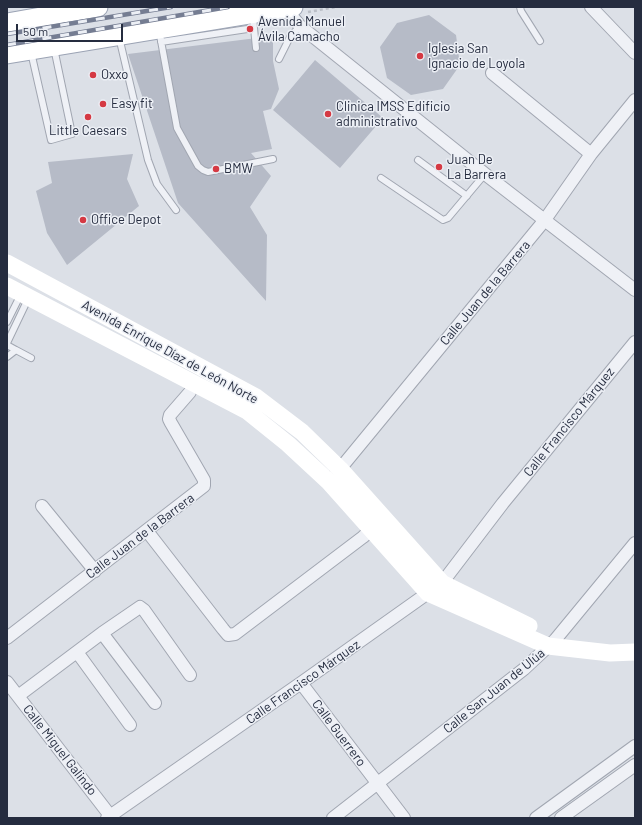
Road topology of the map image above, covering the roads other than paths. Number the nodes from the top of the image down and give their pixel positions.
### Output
1 (98, 7) edge
2 (520, 7) edge
3 (592, 7) edge
4 (291, 8) edge
5 (253, 21) junction
6 (7, 23) edge
7 (300, 26) junction
8 (160, 35) junction
9 (118, 36) junction
10 (540, 41) dead end
11 (53, 46) junction
12 (256, 48) dead end
13 (30, 50) junction
14 (635, 53) edge
15 (7, 54) edge
16 (279, 59) dead end
17 (492, 73) dead end
18 (635, 100) edge
19 (591, 154) junction
20 (273, 160) dead end
21 (418, 160) dead end
22 (485, 174) junction
23 (381, 178) dead end
24 (467, 196) junction
25 (176, 210) dead end
26 (544, 221) junction
27 (7, 263) edge
28 (635, 290) edge
29 (19, 293) edge
30 (7, 322) edge
31 (635, 342) edge
32 (7, 344) edge
33 (16, 350) junction
34 (7, 357) edge
35 (31, 358) dead end
36 (190, 392) dead end
37 (340, 469) junction
38 (329, 482) junction
39 (42, 506) dead end
40 (384, 518) junction
41 (371, 530) junction
42 (147, 531) junction
43 (635, 543) edge
44 (95, 571) junction
45 (442, 583) junction
46 (428, 593) junction
47 (102, 633) junction
48 (7, 638) edge
49 (555, 645) junction
50 (77, 652) junction
51 (635, 652) edge
52 (190, 675) dead end
53 (7, 682) edge
54 (301, 683) junction
55 (18, 696) junction
56 (155, 703) dead end
57 (130, 725) dead end
58 (635, 746) edge
59 (635, 765) edge
60 (377, 783) junction
61 (110, 817) edge
62 (332, 818) edge
63 (404, 818) edge
64 (536, 818) edge
65 (561, 818) edge

1 - 6 main road
2 - 10 lane
3 - 14 street
4 - 5 main road
4 - 7 street
5 - 8 main road
5 - 12 lane
7 - 16 lane
7 - 22 street
8 - 9 main road
8 - 20 lane
9 - 11 main road
9 - 25 lane
11 - 13 main road
11 - 13 lane
13 - 15 main road
17 - 19 street
18 - 19 street, Calle Juan de la Barrera
19 - 26 street, Calle Juan de la Barrera
21 - 24 lane
22 - 24 lane
22 - 26 street
23 - 24 lane
26 - 28 street
26 - 37 street, Calle Juan de la Barrera
27 - 37 main road, Avenida Enrique Díaz de León Norte
29 - 30 lane
29 - 32 lane
29 - 38 main road, Avenida Enrique Díaz de León Norte
31 - 45 street, Calle Francisco Márquez
32 - 33 lane
33 - 34 lane
33 - 35 lane
36 - 42 street, Calle Juan de la Barrera
37 - 38 street, Calle Juan de la Barrera
37 - 40 main road, Avenida Enrique Díaz de León Norte
38 - 41 main road, Avenida Enrique Díaz de León Norte
39 - 44 street
40 - 41 street
40 - 45 main road, Avenida Enrique Díaz de León Norte
41 - 42 street
41 - 46 main road, Avenida Enrique Díaz de León Norte
42 - 44 street, Calle Juan de la Barrera
43 - 49 street, Calle San Juan de Ulúa
44 - 48 street, Calle Juan de la Barrera
45 - 46 street, Calle Francisco Márquez
45 - 49 main road, Avenida Enrique Díaz de León Norte
46 - 49 main road, Avenida Enrique Díaz de León Norte
46 - 54 street, Calle Francisco Márquez
47 - 50 street
47 - 52 street
47 - 56 street
49 - 51 main road, Avenida Enrique Díaz de León Norte
49 - 60 street, Calle San Juan de Ulúa
50 - 55 street
50 - 57 street
53 - 55 street, Calle Miguel Galindo
54 - 60 street, Calle Guerrero
54 - 61 street, Calle Francisco Márquez
55 - 61 street, Calle Miguel Galindo
58 - 64 street
59 - 65 street
60 - 62 street, Calle San Juan de Ulúa
60 - 63 street, Calle Guerrero

